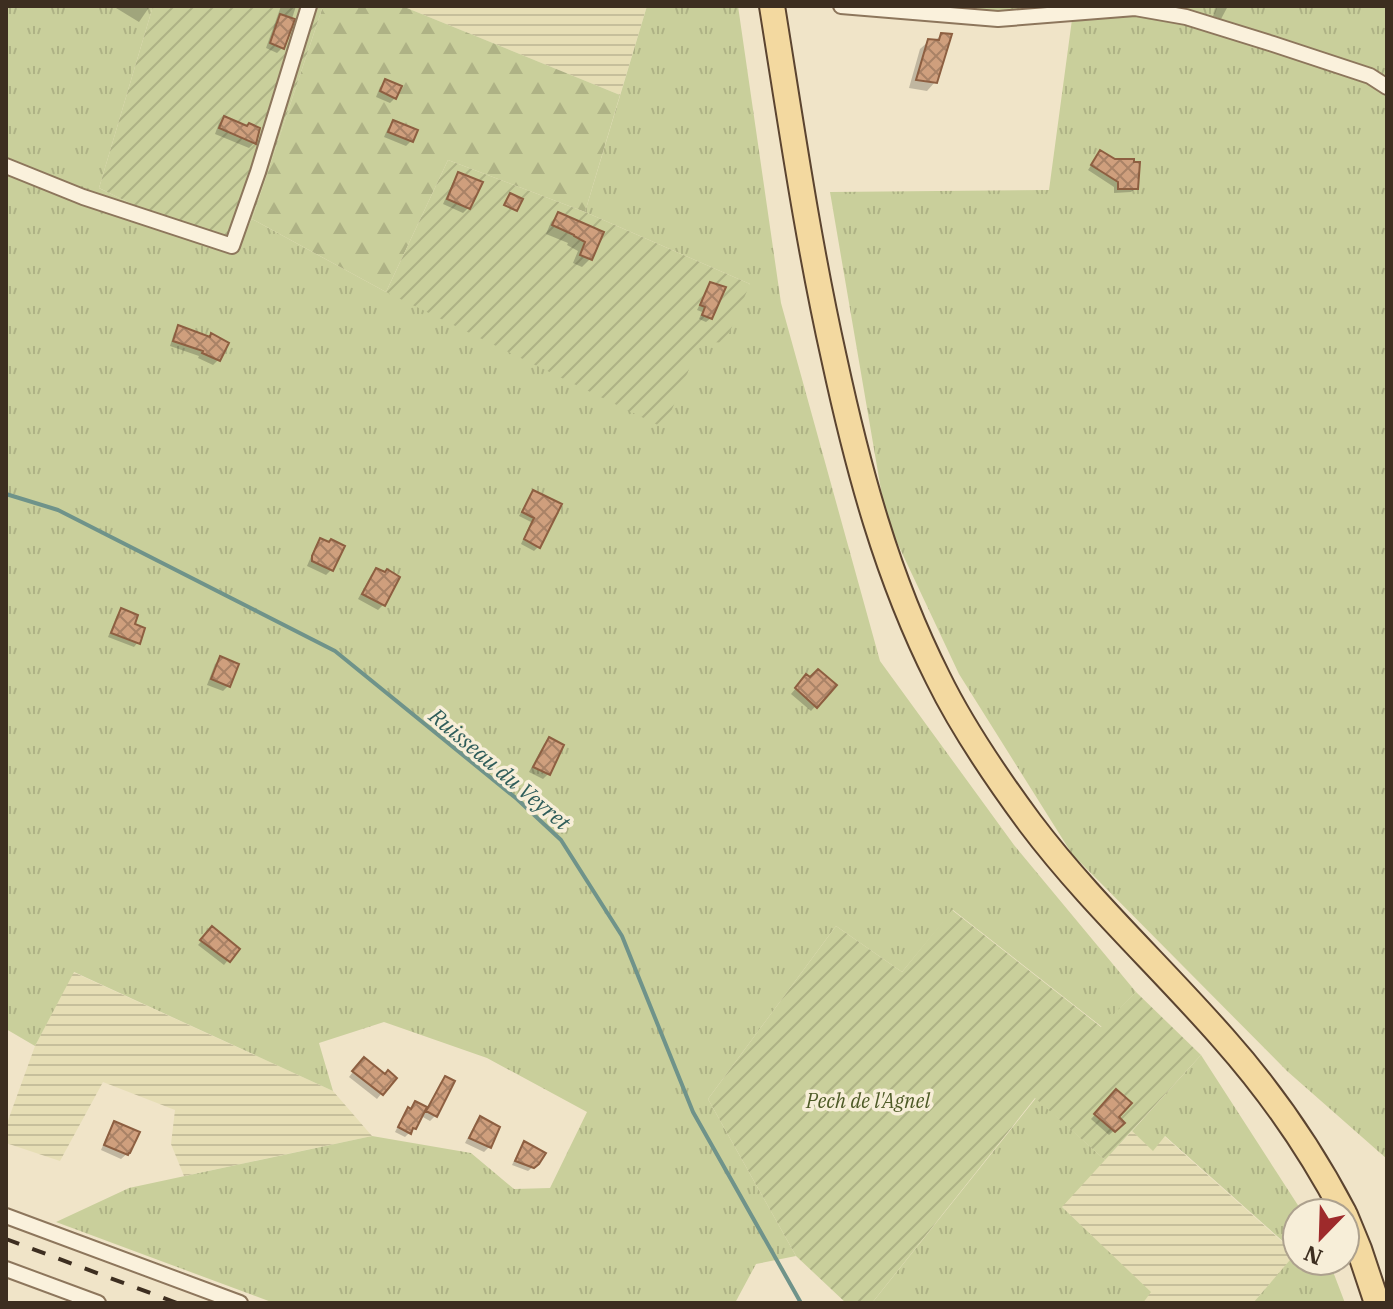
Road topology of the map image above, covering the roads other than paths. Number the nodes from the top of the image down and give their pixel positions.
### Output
1 (309, 6) edge
2 (756, 6) edge
3 (772, 6) edge
4 (841, 6) edge
5 (1387, 87) edge
6 (6, 166) edge
7 (1321, 1197) edge
8 (1334, 1197) edge
9 (6, 1216) edge
10 (1361, 1255) edge
11 (6, 1269) edge
12 (1354, 1277) edge
13 (98, 1303) edge
14 (240, 1303) edge
15 (1363, 1303) edge
16 (1377, 1303) edge

1 - 6 street
2 - 7 main road
3 - 8 main road
4 - 5 street
9 - 14 street
10 - 16 main road
11 - 13 street
12 - 15 main road

